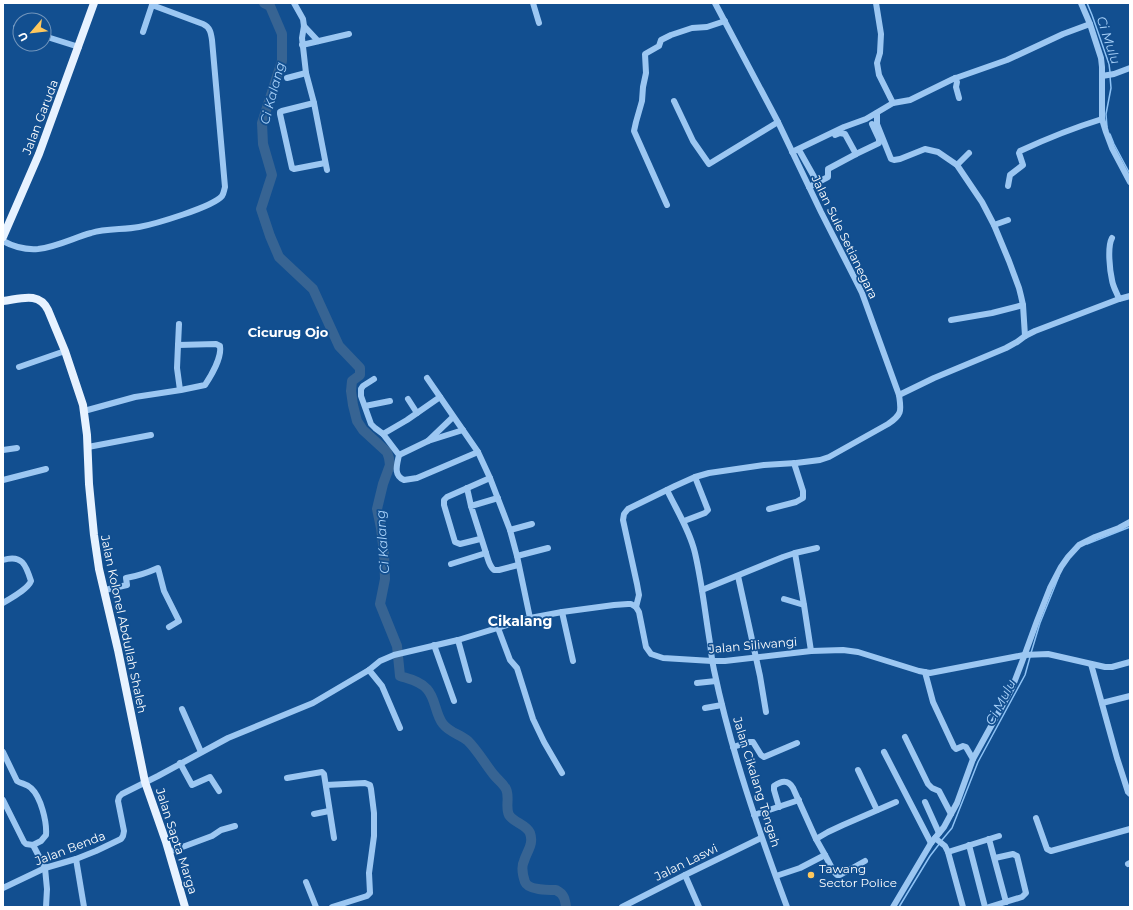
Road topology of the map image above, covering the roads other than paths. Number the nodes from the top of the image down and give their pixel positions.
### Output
1 (94, 3) edge
2 (294, 3) edge
3 (533, 3) edge
4 (715, 3) edge
5 (876, 3) edge
6 (1081, 3) edge
7 (152, 4) edge
8 (539, 22) dead end
9 (725, 22) junction
10 (1090, 24) junction
11 (304, 26) junction
12 (143, 32) dead end
13 (349, 34) dead end
14 (52, 39) edge
15 (318, 41) junction
16 (302, 45) junction
17 (79, 47) junction
18 (1130, 68) edge
19 (306, 73) junction
20 (1108, 75) junction
21 (287, 78) dead end
22 (955, 78) junction
23 (959, 98) dead end
24 (674, 101) dead end
25 (314, 103) junction
26 (893, 103) junction
27 (878, 113) junction
28 (1102, 119) junction
29 (778, 122) junction
30 (872, 124) dead end
31 (815, 145) dead end
32 (799, 150) dead end
33 (792, 152) junction
34 (970, 153) dead end
35 (856, 154) junction
36 (326, 163) junction
37 (957, 165) junction
38 (327, 170) dead end
39 (817, 182) junction
40 (1130, 182) edge
41 (1008, 186) dead end
42 (809, 187) junction
43 (667, 205) dead end
44 (1008, 220) dead end
45 (994, 225) junction
46 (3, 236) edge
47 (1112, 238) dead end
48 (3, 241) edge
49 (1130, 296) edge
50 (1119, 299) junction
51 (3, 301) edge
52 (1023, 304) junction
53 (951, 320) dead end
54 (179, 324) dead end
55 (1025, 336) junction
56 (178, 345) junction
57 (65, 351) junction
58 (19, 367) dead end
59 (427, 378) dead end
60 (374, 379) dead end
61 (180, 390) junction
62 (899, 394) junction
63 (440, 397) junction
64 (408, 399) dead end
65 (390, 401) dead end
66 (365, 406) junction
67 (84, 411) junction
68 (417, 414) junction
69 (453, 417) junction
70 (463, 430) junction
71 (151, 434) dead end
72 (383, 434) junction
73 (428, 441) junction
74 (88, 447) junction
75 (17, 448) dead end
76 (3, 450) edge
77 (478, 452) junction
78 (399, 455) junction
79 (794, 463) junction
80 (46, 469) dead end
81 (695, 477) junction
82 (490, 478) junction
83 (3, 480) edge
84 (467, 488) junction
85 (667, 490) junction
86 (498, 498) junction
87 (472, 506) junction
88 (769, 508) dead end
89 (684, 521) junction
90 (1130, 522) edge
91 (532, 524) dead end
92 (510, 530) junction
93 (480, 539) junction
94 (548, 548) dead end
95 (817, 548) dead end
96 (486, 553) junction
97 (795, 553) junction
98 (517, 556) junction
99 (3, 560) edge
100 (451, 564) dead end
101 (518, 565) junction
102 (738, 576) junction
103 (105, 590) junction
104 (702, 590) junction
105 (784, 599) dead end
106 (3, 603) edge
107 (804, 605) junction
108 (636, 607) junction
109 (562, 612) junction
110 (530, 618) junction
111 (169, 627) dead end
112 (498, 628) junction
113 (458, 640) junction
114 (434, 645) junction
115 (811, 651) junction
116 (1024, 655) junction
117 (756, 658) junction
118 (573, 661) dead end
119 (712, 661) junction
120 (1130, 662) edge
121 (1091, 664) junction
122 (369, 670) junction
123 (925, 672) junction
124 (469, 680) dead end
125 (716, 681) junction
126 (697, 683) dead end
127 (1130, 696) edge
128 (454, 701) dead end
129 (1102, 704) junction
130 (722, 705) junction
131 (705, 708) dead end
132 (182, 709) dead end
133 (766, 712) dead end
134 (400, 728) dead end
135 (905, 737) dead end
136 (797, 743) dead end
137 (733, 747) junction
138 (3, 752) edge
139 (201, 752) junction
140 (884, 752) dead end
141 (973, 759) junction
142 (180, 763) junction
143 (858, 770) dead end
144 (562, 773) dead end
145 (287, 778) dead end
146 (146, 782) junction
147 (326, 785) junction
148 (219, 791) dead end
149 (1130, 794) edge
150 (3, 800) edge
151 (799, 800) junction
152 (896, 802) dead end
153 (925, 802) dead end
154 (779, 807) junction
155 (877, 810) junction
156 (329, 811) junction
157 (314, 814) dead end
158 (952, 814) junction
159 (754, 815) junction
160 (1036, 818) dead end
161 (235, 826) dead end
162 (1130, 829) edge
163 (999, 836) dead end
164 (334, 838) dead end
165 (761, 838) junction
166 (936, 839) junction
167 (989, 839) junction
168 (816, 840) junction
169 (33, 845) junction
170 (969, 845) junction
171 (947, 849) junction
172 (168, 852) junction
173 (824, 855) junction
174 (995, 858) junction
175 (76, 859) junction
176 (865, 861) dead end
177 (44, 868) junction
178 (685, 875) junction
179 (776, 876) junction
180 (306, 882) dead end
181 (3, 888) edge
182 (1006, 902) junction
183 (46, 907) edge
184 (84, 907) edge
185 (185, 907) edge
186 (316, 907) edge
187 (332, 907) edge
188 (622, 907) edge
189 (699, 907) edge
190 (787, 907) edge
191 (893, 907) edge
192 (963, 907) edge
193 (986, 907) edge
194 (989, 907) edge

1 - 17 main road, Jalan Garuda
2 - 11 street
3 - 8 street
4 - 9 street, Jalan Sule Setianegara
5 - 26 street
6 - 10 street
7 - 12 street
7 - 48 street
9 - 29 street, Jalan Sule Setianegara
9 - 43 street
10 - 20 street
10 - 22 street
11 - 15 street
11 - 16 street
13 - 15 street
14 - 17 street
15 - 16 street
16 - 19 street
17 - 46 main road, Jalan Garuda
18 - 20 street
19 - 21 street
19 - 25 street
20 - 28 street
22 - 23 street
22 - 26 street
24 - 29 street
25 - 36 street
25 - 36 street
26 - 27 street
27 - 33 street
27 - 37 street
28 - 40 street
28 - 41 street
29 - 33 street, Jalan Sule Setianegara
30 - 35 street
31 - 35 street
32 - 39 street
33 - 42 street, Jalan Sule Setianegara
34 - 37 street
35 - 39 street
36 - 38 street
37 - 45 street
39 - 42 street
42 - 62 street, Jalan Sule Setianegara
44 - 45 street
45 - 52 street
47 - 50 street
49 - 50 street
50 - 55 street
51 - 57 main road, Jalan Kolonel Abdullah Shaleh
52 - 53 street
52 - 55 street
54 - 56 street
55 - 62 street
56 - 61 street
56 - 61 street
57 - 58 street
57 - 67 main road, Jalan Kolonel Abdullah Shaleh
59 - 63 street
60 - 66 street
61 - 67 street
62 - 79 street, Jalan Sule Setianegara
63 - 68 street
63 - 69 street
64 - 68 street
65 - 66 street
66 - 72 street
67 - 74 main road, Jalan Kolonel Abdullah Shaleh
68 - 72 street
69 - 70 street
69 - 73 street
70 - 73 street
70 - 77 street
71 - 74 street
72 - 78 street
73 - 78 street
74 - 103 main road, Jalan Kolonel Abdullah Shaleh
75 - 76 street
77 - 78 street
77 - 82 street
79 - 81 street, Jalan Sule Setianegara
79 - 88 street
80 - 83 street
81 - 85 street, Jalan Sule Setianegara
81 - 89 street
82 - 84 street
82 - 86 street
84 - 87 street
84 - 93 street
85 - 89 street, Jalan Cikalang Tengah
85 - 108 street, Jalan Sule Setianegara
86 - 87 street
86 - 92 street
87 - 93 street
89 - 104 street, Jalan Cikalang Tengah
90 - 116 street
91 - 92 street
92 - 98 street
93 - 96 street
94 - 98 street
95 - 97 street
96 - 100 street
96 - 101 street
97 - 102 street
97 - 107 street
98 - 101 street
99 - 106 street
101 - 110 street
102 - 104 street
102 - 117 street
103 - 111 street
103 - 146 main road, Jalan Kolonel Abdullah Shaleh
104 - 119 street, Jalan Cikalang Tengah
105 - 107 street
107 - 115 street
108 - 109 street
108 - 119 street, Jalan Siliwangi
109 - 110 street
109 - 118 street
110 - 112 street
112 - 113 street
112 - 144 street
113 - 114 street
113 - 124 street
114 - 122 street
114 - 128 street
115 - 117 street, Jalan Siliwangi
115 - 123 street, Jalan Siliwangi
116 - 121 street, Jalan Siliwangi
116 - 123 street, Jalan Siliwangi
116 - 141 street
117 - 119 street, Jalan Siliwangi
117 - 133 street
119 - 125 street, Jalan Cikalang Tengah
120 - 121 street, Jalan Siliwangi
121 - 129 street
122 - 134 street
122 - 139 street
123 - 141 street
125 - 126 street
125 - 130 street, Jalan Cikalang Tengah
127 - 129 street
129 - 149 street
130 - 131 street
130 - 137 street, Jalan Cikalang Tengah
132 - 139 street
135 - 158 street
136 - 137 street
137 - 159 street, Jalan Cikalang Tengah
138 - 169 street
139 - 142 street
140 - 166 street
141 - 158 street
142 - 146 street
142 - 148 street
143 - 155 street
145 - 147 street
146 - 172 main road, Jalan Sapta Marga
146 - 175 street, Jalan Benda
147 - 156 street
147 - 187 street
150 - 169 street
151 - 154 street
151 - 154 street
151 - 168 street
152 - 155 street
153 - 166 street
154 - 159 street
155 - 168 street
156 - 157 street
156 - 164 street
158 - 166 street
159 - 165 street, Jalan Cikalang Tengah
160 - 162 street
161 - 172 street
163 - 167 street
165 - 178 street, Jalan Laswi
165 - 179 street, Jalan Cikalang Tengah
166 - 171 street
166 - 191 street
167 - 170 street
167 - 174 street
168 - 173 street
169 - 177 street
170 - 171 street
170 - 193 street
171 - 192 street
172 - 185 main road, Jalan Sapta Marga
173 - 176 street
173 - 179 street
174 - 182 street
174 - 182 street
175 - 177 street, Jalan Benda
175 - 184 street
177 - 181 street, Jalan Benda
177 - 183 street
178 - 188 street, Jalan Laswi
178 - 189 street
179 - 190 street, Jalan Cikalang Tengah
180 - 186 street
182 - 194 street

